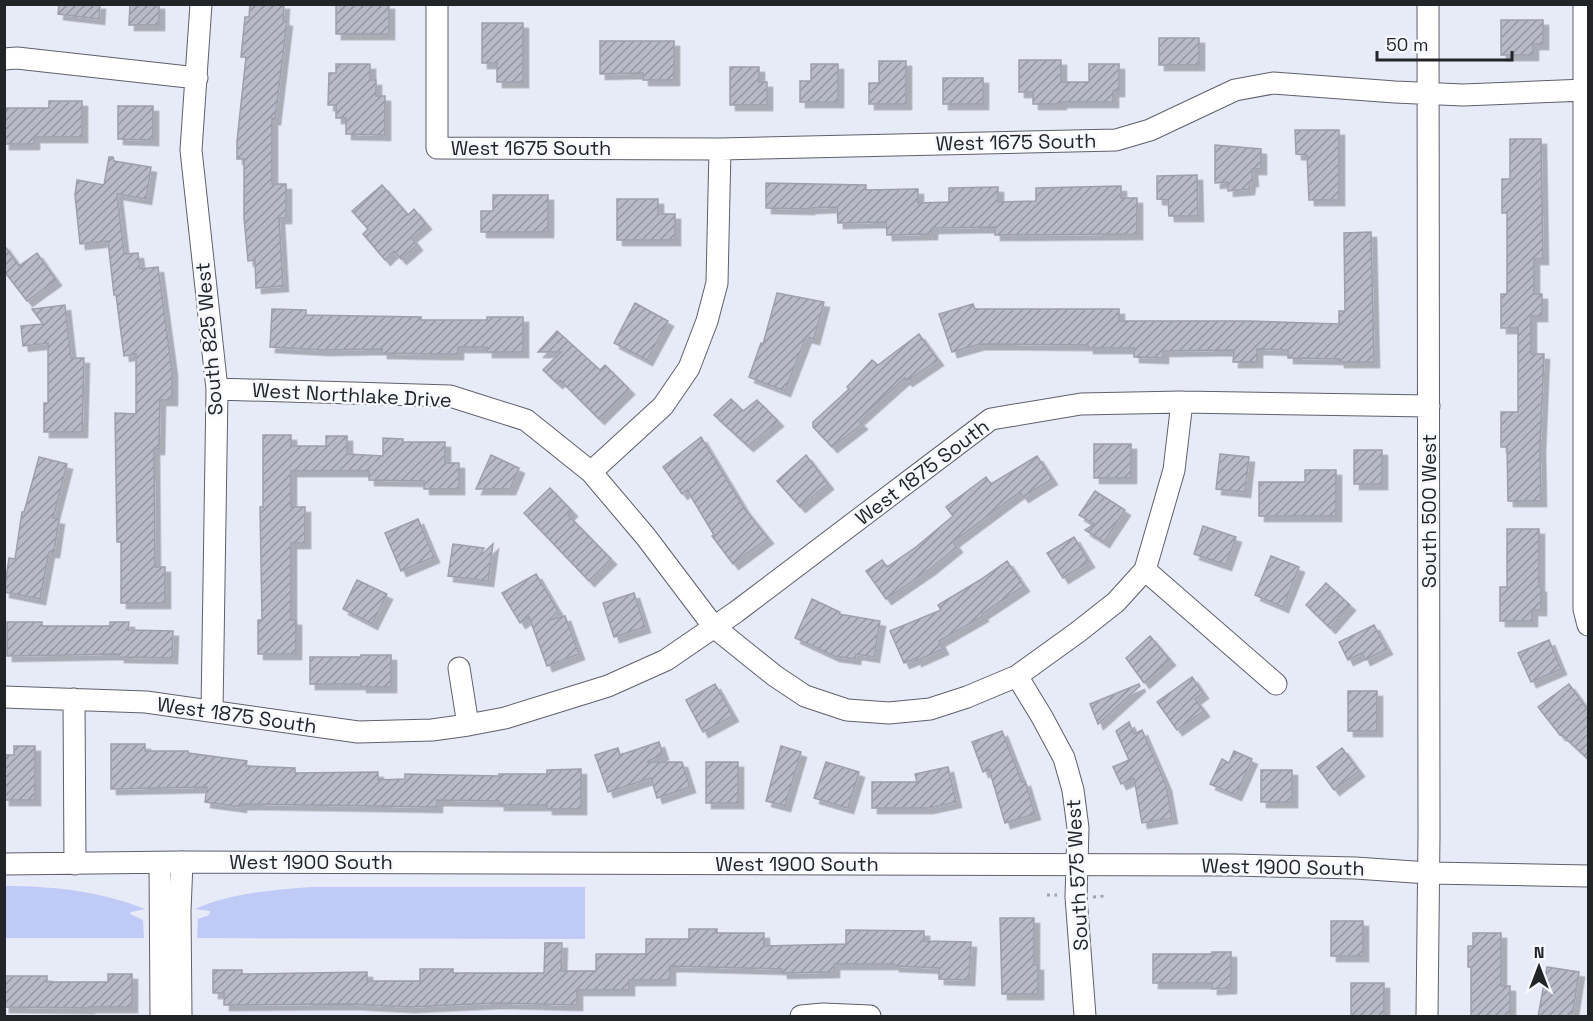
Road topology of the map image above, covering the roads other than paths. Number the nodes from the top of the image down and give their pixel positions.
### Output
1 (201, 4) edge
2 (437, 4) edge
3 (1428, 4) edge
4 (1584, 4) edge
5 (4, 59) edge
6 (197, 78) junction
7 (1585, 90) junction
8 (1428, 93) junction
9 (720, 149) junction
10 (1586, 278) edge
11 (217, 388) junction
12 (1182, 402) junction
13 (1430, 406) junction
14 (591, 472) junction
15 (1586, 525) edge
16 (1145, 570) junction
17 (1588, 625) edge
18 (714, 627) junction
19 (459, 669) dead end
20 (1017, 676) junction
21 (1276, 684) dead end
22 (4, 697) edge
23 (74, 699) junction
24 (212, 711) junction
25 (468, 725) junction
26 (182, 862) junction
27 (160, 863) junction
28 (4, 864) edge
29 (75, 864) junction
30 (1076, 866) junction
31 (1429, 873) junction
32 (1588, 876) edge
33 (161, 1017) edge
34 (181, 1017) edge
35 (801, 1017) edge
36 (870, 1017) edge
37 (1084, 1017) edge
38 (1427, 1017) edge

1 - 6 street, South 825 West
2 - 9 street, West 1675 South
3 - 8 street, South 500 West
4 - 7 street
5 - 6 street
6 - 11 street, South 825 West
7 - 8 street, West 1675 South
7 - 10 street
8 - 9 street, West 1675 South
8 - 13 street, South 500 West
9 - 14 street
10 - 15 street
11 - 14 street, West Northlake Drive
11 - 24 street, South 825 West
12 - 13 street, West 1875 South
12 - 16 street
12 - 18 street, West 1875 South
13 - 31 street, South 500 West
14 - 18 street, West Northlake Drive
15 - 17 street
16 - 20 street
16 - 21 street
18 - 20 street, West Northlake Drive
18 - 25 street, West 1875 South
19 - 25 street
20 - 30 street, South 575 West
22 - 23 street, West 1875 South
23 - 24 street, West 1875 South
23 - 29 street
24 - 25 street, West 1875 South
26 - 27 street, West 1900 South
26 - 30 street, West 1900 South
26 - 34 street
27 - 29 street, West 1900 South
27 - 33 street
28 - 29 street, West 1900 South
30 - 31 street, West 1900 South
30 - 37 street, South 575 West
31 - 32 street, West 1900 South
31 - 38 street, South 500 West
35 - 36 street

